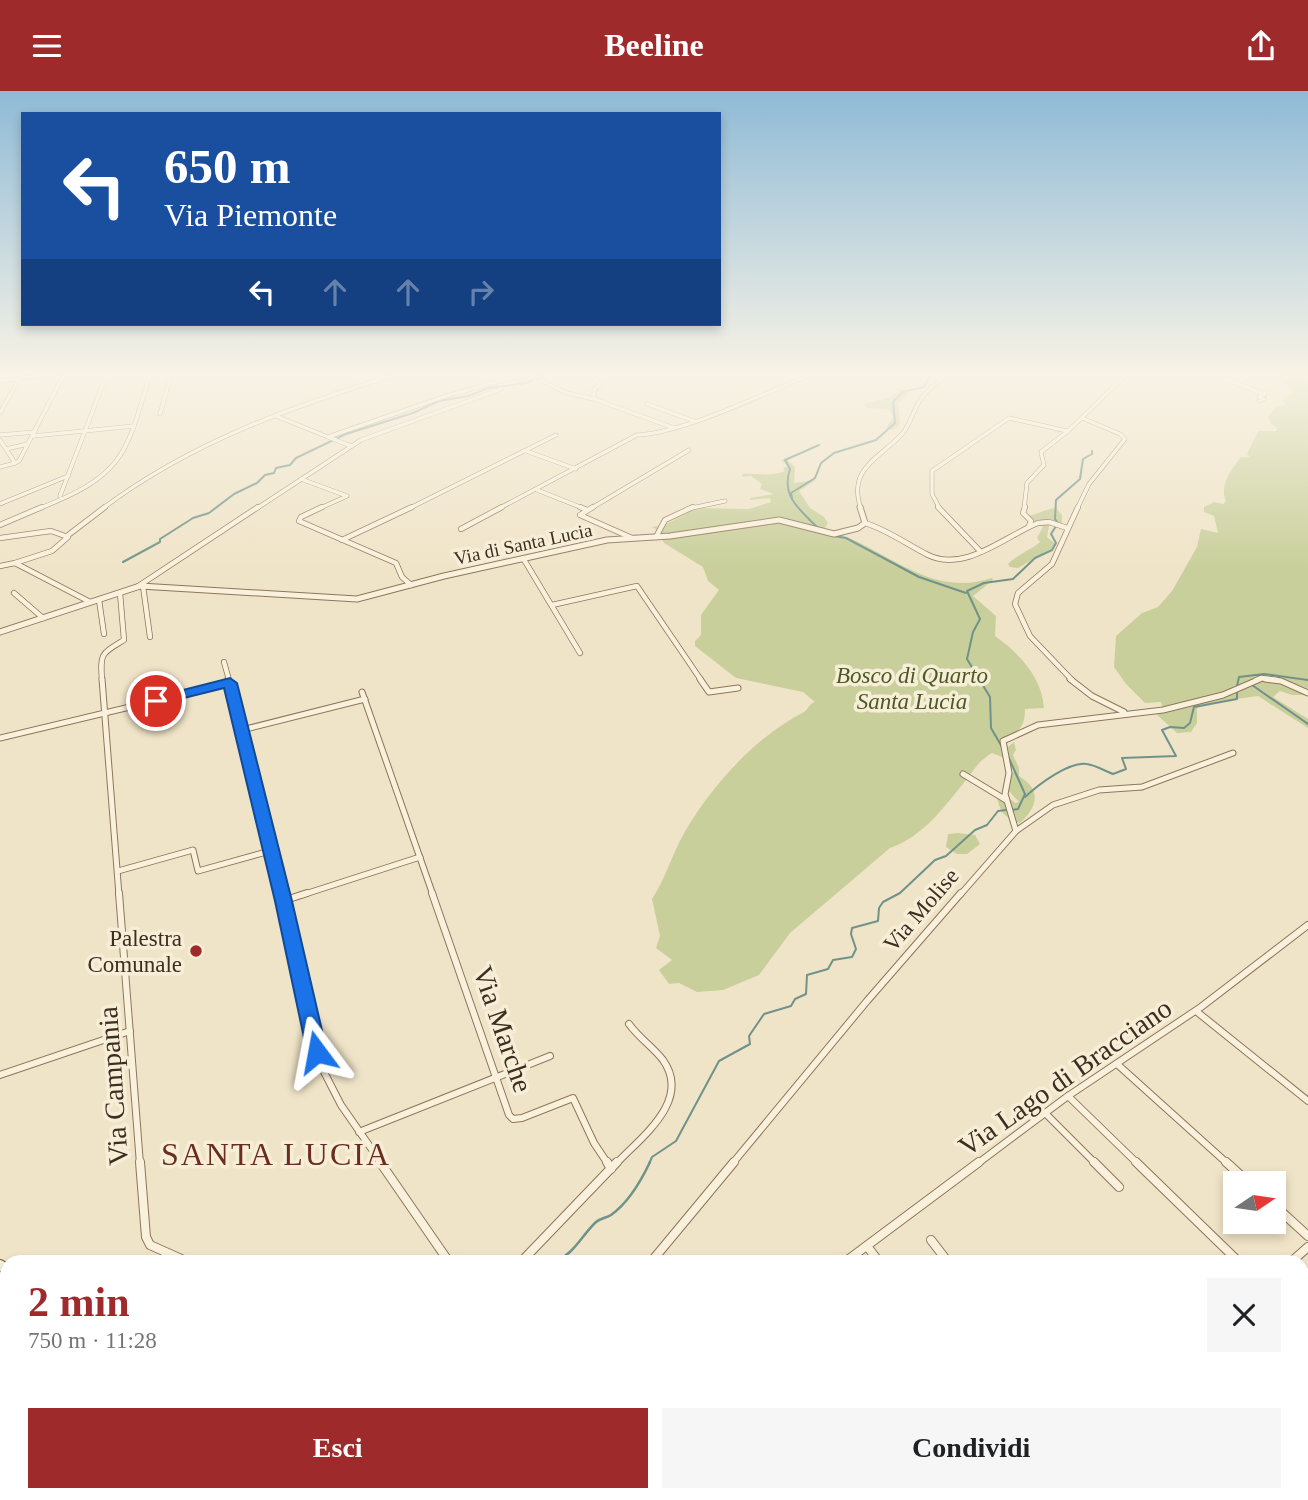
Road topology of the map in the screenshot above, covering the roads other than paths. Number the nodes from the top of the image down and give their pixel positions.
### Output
1 (0, 437) edge
2 (33, 437) edge
3 (83, 437) edge
4 (130, 437) edge
5 (227, 437) edge
6 (328, 437) edge
7 (375, 437) edge
8 (553, 437) edge
9 (634, 437) edge
10 (898, 437) edge
11 (981, 437) edge
12 (1061, 437) edge
13 (1122, 437) edge
14 (29, 444) junction
15 (351, 446) junction
16 (6, 449) junction
17 (689, 450) dead end
18 (526, 451) junction
19 (17, 462) junction
20 (0, 467) edge
21 (576, 469) junction
22 (68, 476) junction
23 (302, 479) junction
24 (537, 490) junction
25 (60, 495) dead end
26 (725, 501) dead end
27 (1, 503) edge
28 (587, 510) junction
29 (864, 523) junction
30 (1055, 523) joint
31 (0, 525) edge
32 (1029, 526) junction
33 (1065, 527) junction
34 (461, 530) dead end
35 (67, 535) junction
36 (656, 537) junction
37 (0, 538) edge
38 (632, 538) junction
39 (342, 540) junction
40 (980, 551) junction
41 (523, 558) junction
42 (15, 563) junction
43 (0, 566) edge
44 (411, 585) junction
45 (140, 586) junction
46 (14, 593) dead end
47 (120, 593) junction
48 (99, 600) junction
49 (90, 602) junction
50 (552, 605) junction
51 (43, 618) junction
52 (0, 632) edge
53 (104, 634) dead end
54 (149, 637) dead end
55 (580, 653) dead end
56 (224, 662) dead end
57 (230, 683) junction
58 (738, 688) dead end
59 (362, 692) dead end
60 (1308, 693) edge
61 (365, 699) junction
62 (107, 713) junction
63 (1126, 713) junction
64 (242, 730) junction
65 (0, 739) edge
66 (1233, 753) dead end
67 (963, 774) dead end
68 (1006, 800) junction
69 (1016, 831) junction
70 (270, 851) junction
71 (420, 857) junction
72 (118, 871) junction
73 (284, 901) junction
74 (1308, 925) edge
75 (1196, 1011) junction
76 (629, 1024) dead end
77 (130, 1031) junction
78 (550, 1056) dead end
79 (1116, 1064) junction
80 (0, 1075) edge
81 (496, 1079) junction
82 (1068, 1097) junction
83 (1308, 1101) edge
84 (1045, 1113) junction
85 (359, 1132) junction
86 (611, 1169) junction
87 (1236, 1171) edge
88 (1119, 1187) dead end
89 (1286, 1216) edge
90 (1308, 1236) edge
91 (931, 1240) dead end
92 (867, 1246) junction
93 (172, 1255) edge
94 (444, 1255) edge
95 (528, 1255) edge
96 (658, 1255) edge
97 (855, 1255) edge
98 (874, 1255) edge
99 (943, 1255) edge
100 (1232, 1255) edge

1 - 16 street
2 - 14 street
3 - 22 street
4 - 31 street
5 - 35 street
6 - 15 street
7 - 15 street
8 - 18 street
9 - 21 street
10 - 29 street
11 - 40 street
12 - 32 street
13 - 33 street
14 - 16 street
14 - 19 street
15 - 23 street
16 - 19 street
17 - 28 street
18 - 21 street
18 - 39 street
19 - 20 street
21 - 24 street
22 - 25 street
22 - 27 street
23 - 39 street
23 - 45 street
24 - 28 street
24 - 34 street
26 - 36 street
28 - 38 street
29 - 36 street, Via di Santa Lucia
29 - 40 street
30 - 32 street
30 - 33 street
32 - 40 street
33 - 63 street
35 - 37 street
35 - 42 street
36 - 38 street, Via di Santa Lucia
38 - 41 street, Via di Santa Lucia
39 - 44 street
41 - 44 street, Via di Santa Lucia
41 - 50 street
42 - 43 street
42 - 49 street
44 - 45 street, Via di Santa Lucia
45 - 47 street, Via di Santa Lucia
45 - 54 street
46 - 51 street
47 - 48 street, Via di Santa Lucia
47 - 62 street, Via Campania
48 - 49 street, Via di Santa Lucia
48 - 53 street
49 - 51 street, Via di Santa Lucia
50 - 55 street
50 - 58 street
51 - 52 street, Via di Santa Lucia
56 - 57 street
57 - 62 street
57 - 64 street
59 - 61 street, Via Marche
60 - 63 street
61 - 64 street
61 - 71 street, Via Marche
62 - 65 street
62 - 72 street, Via Campania
63 - 68 street
64 - 70 street
66 - 69 street, Via Molise
67 - 68 street
68 - 69 street
69 - 96 street, Via Molise
70 - 72 street
70 - 73 street
71 - 73 street
71 - 81 street, Via Marche
72 - 77 street, Via Campania
73 - 85 street
74 - 75 street, Via Lago di Bracciano
75 - 79 street, Via Lago di Bracciano
75 - 83 street
76 - 86 street
77 - 80 street
77 - 93 street, Via Campania
78 - 81 street
79 - 82 street, Via Lago di Bracciano
79 - 87 street
81 - 85 street
81 - 86 street, Via Marche
82 - 84 street, Via Lago di Bracciano
82 - 100 street
84 - 88 street
84 - 92 street, Via Lago di Bracciano
85 - 94 street
86 - 95 street
89 - 90 street
91 - 99 street
92 - 97 street, Via Lago di Bracciano
92 - 98 street

